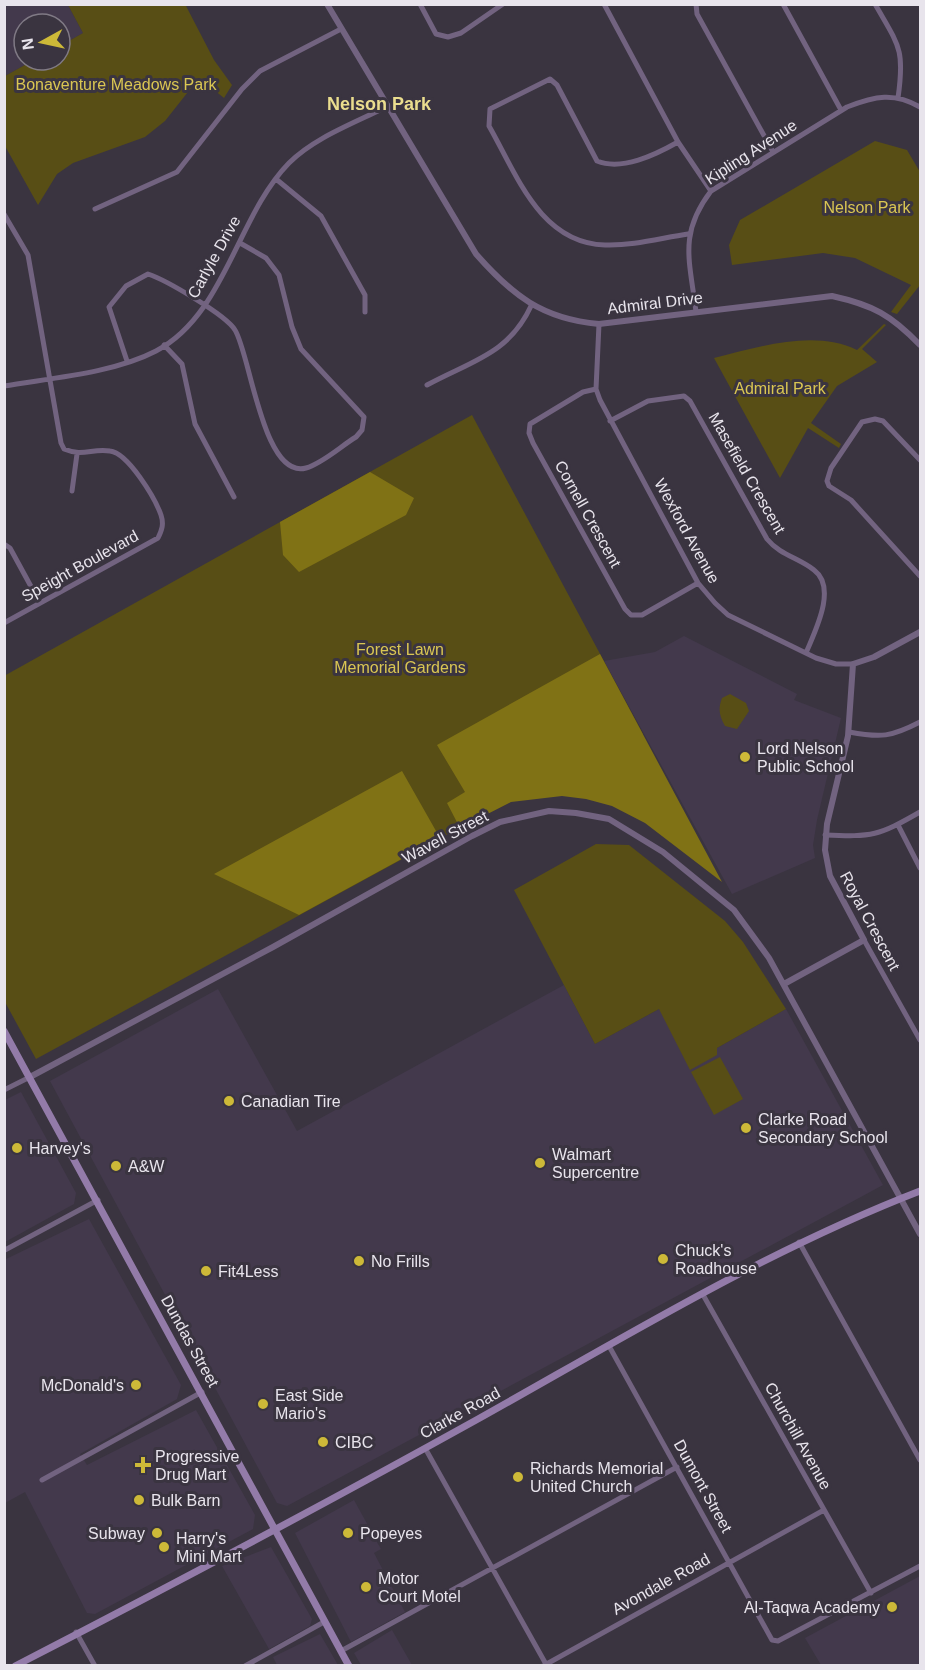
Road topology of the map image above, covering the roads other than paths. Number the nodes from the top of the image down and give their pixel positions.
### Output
1 (327, 4) edge
2 (420, 4) edge
3 (504, 4) edge
4 (604, 4) edge
5 (696, 4) edge
6 (783, 4) edge
7 (875, 4) edge
8 (341, 29) junction
9 (897, 98) junction
10 (388, 106) junction
11 (921, 107) edge
12 (841, 110) junction
13 (678, 142) junction
14 (773, 153) junction
15 (276, 179) junction
16 (711, 190) junction
17 (95, 209) dead end
18 (4, 214) edge
19 (688, 234) junction
20 (240, 243) junction
21 (204, 306) junction
22 (531, 306) junction
23 (365, 312) dead end
24 (696, 312) junction
25 (599, 324) junction
26 (164, 345) junction
27 (921, 345) edge
28 (128, 361) junction
29 (49, 379) junction
30 (427, 385) dead end
31 (4, 386) edge
32 (596, 388) junction
33 (610, 421) junction
34 (77, 454) junction
35 (921, 459) edge
36 (72, 491) dead end
37 (234, 497) dead end
38 (4, 544) edge
39 (921, 576) edge
40 (698, 583) junction
41 (40, 603) junction
42 (4, 623) edge
43 (921, 632) edge
44 (806, 653) junction
45 (853, 664) junction
46 (921, 722) edge
47 (849, 732) junction
48 (921, 812) edge
49 (897, 825) junction
50 (825, 835) junction
51 (921, 868) edge
52 (864, 940) junction
53 (784, 984) junction
54 (4, 1031) edge
55 (921, 1040) edge
56 (30, 1077) junction
57 (4, 1090) edge
58 (921, 1191) edge
59 (901, 1199) junction
60 (98, 1200) junction
61 (921, 1234) edge
62 (799, 1242) junction
63 (5, 1250) edge
64 (702, 1293) junction
65 (609, 1346) junction
66 (202, 1392) junction
67 (425, 1448) junction
68 (921, 1460) edge
69 (677, 1467) junction
70 (42, 1480) dead end
71 (824, 1509) junction
72 (276, 1528) junction
73 (730, 1561) junction
74 (921, 1566) edge
75 (493, 1567) junction
76 (871, 1593) junction
77 (324, 1622) junction
78 (76, 1632) junction
79 (341, 1651) junction
80 (15, 1665) edge
81 (95, 1665) edge
82 (245, 1665) edge
83 (349, 1665) edge
84 (545, 1665) edge

1 - 8 street, Admiral Drive
2 - 3 street
4 - 13 street
5 - 14 street
6 - 12 street
7 - 9 street
8 - 10 street, Admiral Drive
8 - 17 street
9 - 11 street, Kipling Avenue
9 - 12 street, Kipling Avenue
10 - 15 street, Carlyle Drive
10 - 22 street, Admiral Drive
12 - 14 street, Kipling Avenue
13 - 16 street
13 - 19 street
14 - 16 street, Kipling Avenue
15 - 20 street, Carlyle Drive
15 - 23 street
16 - 19 street, Kipling Avenue
18 - 29 street
19 - 24 street, Kipling Avenue
20 - 21 street, Carlyle Drive
20 - 21 street
21 - 26 street, Carlyle Drive
21 - 28 street
22 - 25 street, Admiral Drive
22 - 30 street
24 - 25 street, Admiral Drive
24 - 27 street, Admiral Drive
25 - 32 street, Wexford Avenue
26 - 28 street, Carlyle Drive
26 - 37 street
28 - 29 street, Carlyle Drive
29 - 31 street, Carlyle Drive
29 - 34 street
32 - 33 street, Wexford Avenue
32 - 40 street, Cornell Crescent
33 - 40 street, Wexford Avenue
33 - 44 street, Masefield Crescent
34 - 36 street
34 - 41 street, Speight Boulevard
35 - 39 street
38 - 41 street
40 - 44 street, Wexford Avenue
41 - 42 street, Speight Boulevard
43 - 45 street, Wexford Avenue
44 - 45 street, Wexford Avenue
45 - 47 street, Royal Crescent
46 - 47 street
47 - 50 street, Royal Crescent
48 - 49 street
49 - 50 street
49 - 51 street
50 - 52 street, Royal Crescent
52 - 53 street
52 - 55 street, Royal Crescent
53 - 56 street, Wavell Street
53 - 59 street, Wavell Street
54 - 56 main road, Dundas Street
56 - 57 street
56 - 60 main road, Dundas Street
58 - 59 main road, Clarke Road
59 - 61 street, Wavell Street
59 - 62 main road, Clarke Road
60 - 63 street
60 - 66 main road, Dundas Street
62 - 64 main road, Clarke Road
62 - 68 street
64 - 65 main road, Clarke Road
64 - 71 street, Churchill Avenue
65 - 67 main road, Clarke Road
65 - 69 street, Dumont Street
66 - 70 street
66 - 72 main road, Dundas Street
67 - 72 main road, Clarke Road
67 - 75 street
69 - 73 street, Dumont Street
69 - 75 street
71 - 73 street, Avondale Road
71 - 76 street, Churchill Avenue
72 - 77 main road, Dundas Street
72 - 78 main road, Clarke Road
73 - 76 street, Dumont Street
73 - 84 street, Avondale Road
74 - 76 street
75 - 79 street
75 - 84 street
77 - 79 main road, Dundas Street
77 - 82 street
78 - 80 main road, Clarke Road
78 - 81 street
79 - 83 main road, Dundas Street

